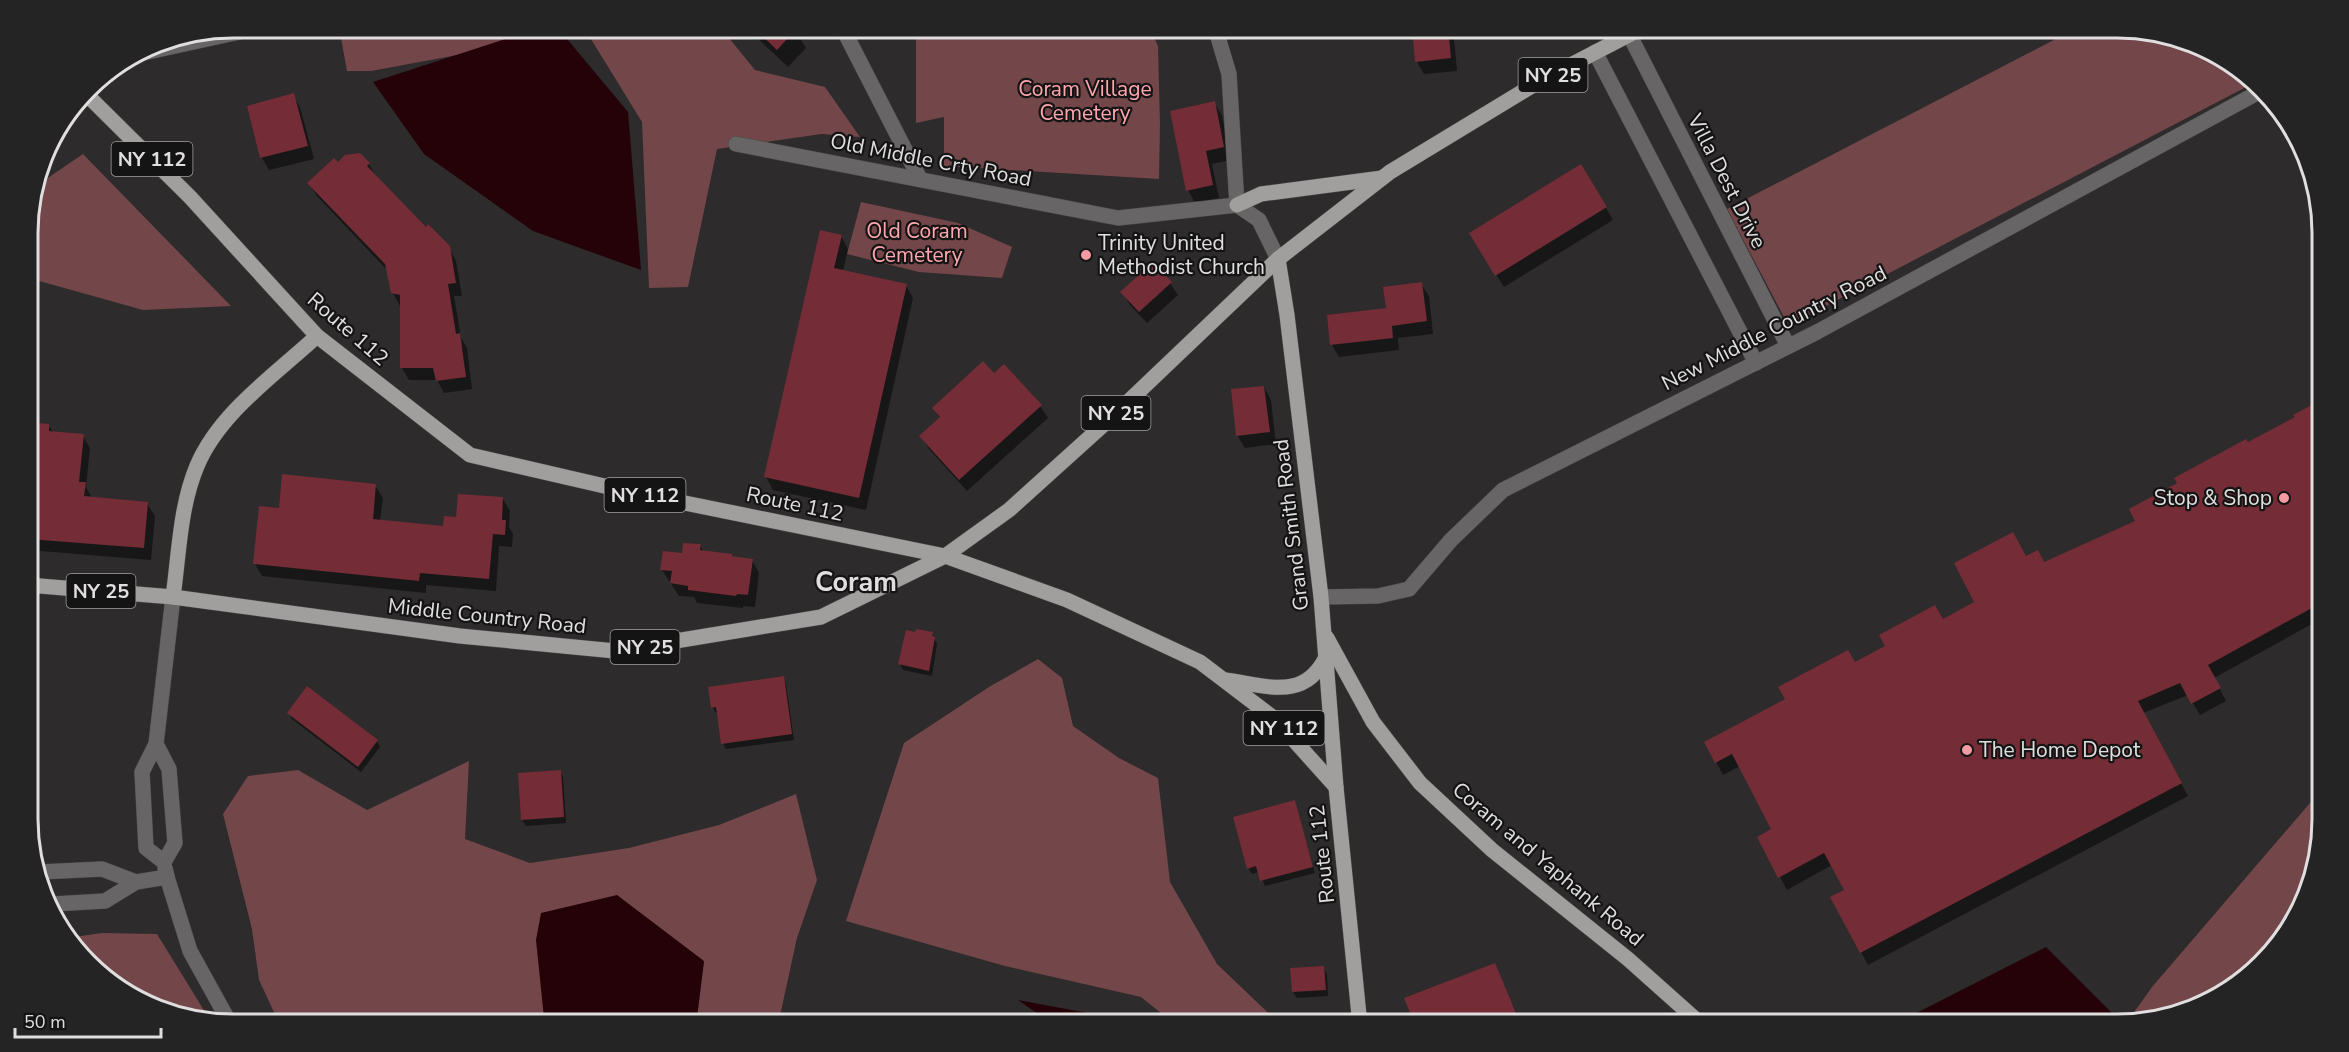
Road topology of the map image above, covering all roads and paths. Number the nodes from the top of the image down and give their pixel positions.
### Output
1 (848, 38) edge
2 (1218, 38) edge
3 (1621, 38) edge
4 (1631, 38) edge
5 (202, 40) edge
6 (183, 44) edge
7 (1595, 52) junction
8 (2254, 95) edge
9 (91, 99) edge
10 (736, 144) dead end
11 (1382, 178) junction
12 (920, 179) junction
13 (1237, 205) junction
14 (1278, 259) junction
15 (317, 336) junction
16 (1788, 346) junction
17 (1756, 363) junction
18 (945, 556) junction
19 (38, 586) edge
20 (173, 597) junction
21 (1321, 597) junction
22 (1324, 633) junction
23 (1326, 657) junction
24 (1222, 679) junction
25 (156, 744) junction
26 (1336, 787) junction
27 (166, 869) junction
28 (45, 872) edge
29 (136, 882) junction
30 (57, 904) edge
31 (225, 1014) edge
32 (1359, 1014) edge
33 (1690, 1014) edge

1 - 12 street
2 - 13 street
3 - 7 main road, Middle Country Road / NY 25
4 - 16 street, Villa Dest Drive
5 - 6 street
7 - 11 main road, Middle Country Road / NY 25
7 - 17 street
8 - 16 street, New Middle Country Road
9 - 15 main road, Route 112 / NY 112
10 - 12 street, Old Middle Crty Road
11 - 13 main road
11 - 14 main road, Middle Country Road / NY 25
12 - 13 street, Old Middle Crty Road
13 - 14 street
14 - 18 main road, Middle Country Road / NY 25
14 - 21 main road, Grand Smith Road
15 - 18 main road, Route 112 / NY 112
15 - 20 main road
16 - 17 street, New Middle Country Road
17 - 21 street, New Middle Country Road
18 - 20 main road, Middle Country Road / NY 25
18 - 24 main road, Route 112 / NY 112
19 - 20 main road, Middle Country Road / NY 25
20 - 25 street
21 - 22 main road, Grand Smith Road
22 - 23 main road, Grand Smith Road
22 - 33 main road, Coram and Yaphank Road
23 - 24 main road
23 - 26 main road, Grand Smith Road
24 - 26 main road, Route 112 / NY 112
25 - 27 street
25 - 27 street
26 - 32 main road, Route 112
27 - 29 street
27 - 31 street
28 - 29 street
29 - 30 street

